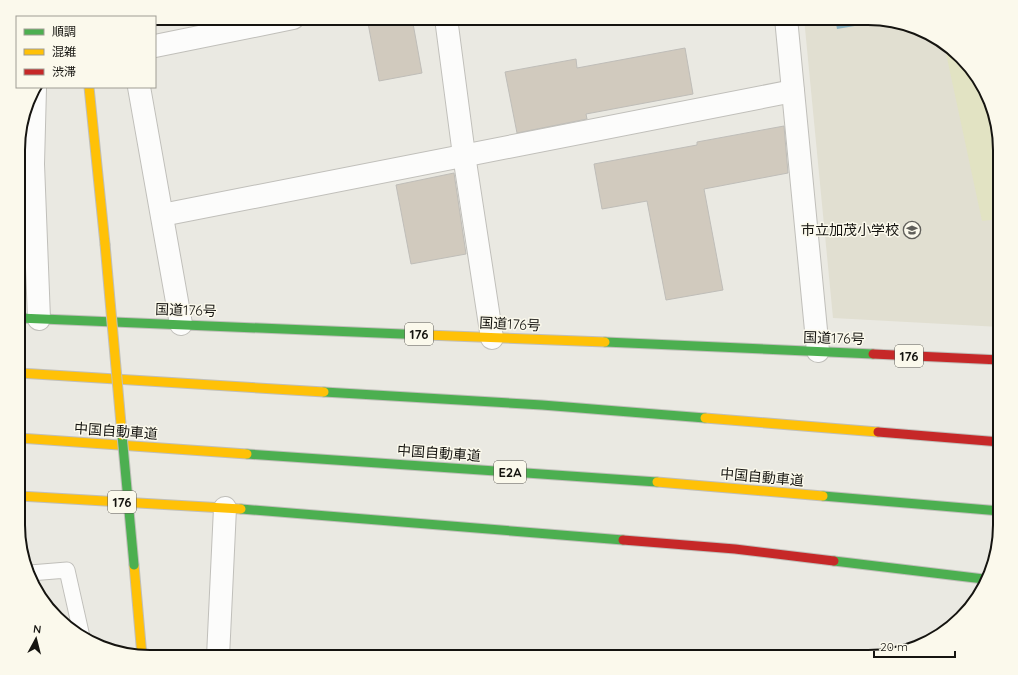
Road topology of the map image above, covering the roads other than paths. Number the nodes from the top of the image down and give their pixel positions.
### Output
1 (258, 25) edge
2 (447, 25) edge
3 (787, 25) edge
4 (156, 46) edge
5 (89, 88) edge
6 (139, 88) edge
7 (793, 91) junction
8 (33, 108) edge
9 (464, 155) junction
10 (26, 166) edge
11 (162, 215) junction
12 (29, 318) edge
13 (181, 324) junction
14 (492, 338) junction
15 (818, 352) junction
16 (993, 360) edge
17 (25, 373) edge
18 (25, 438) edge
19 (993, 441) edge
20 (25, 496) edge
21 (225, 508) junction
22 (993, 510) edge
23 (35, 573) edge
24 (981, 579) edge
25 (80, 628) edge
26 (141, 649) edge
27 (218, 650) edge

1 - 4 street
2 - 9 street
3 - 7 street
5 - 26 main road, bridge
6 - 11 street
7 - 9 street
7 - 15 street
8 - 10 street
9 - 11 street
9 - 14 street
10 - 12 street
11 - 13 street
12 - 13 main road, 国道176号 / 176
13 - 14 main road, 国道176号 / 176
14 - 15 main road, 国道176号 / 176
15 - 16 main road, 国道176号 / 176
17 - 19 main road
18 - 22 main road, 中国自動車道 / E2A
20 - 21 main road, 176
21 - 24 main road, 176
21 - 27 street
23 - 25 lane

